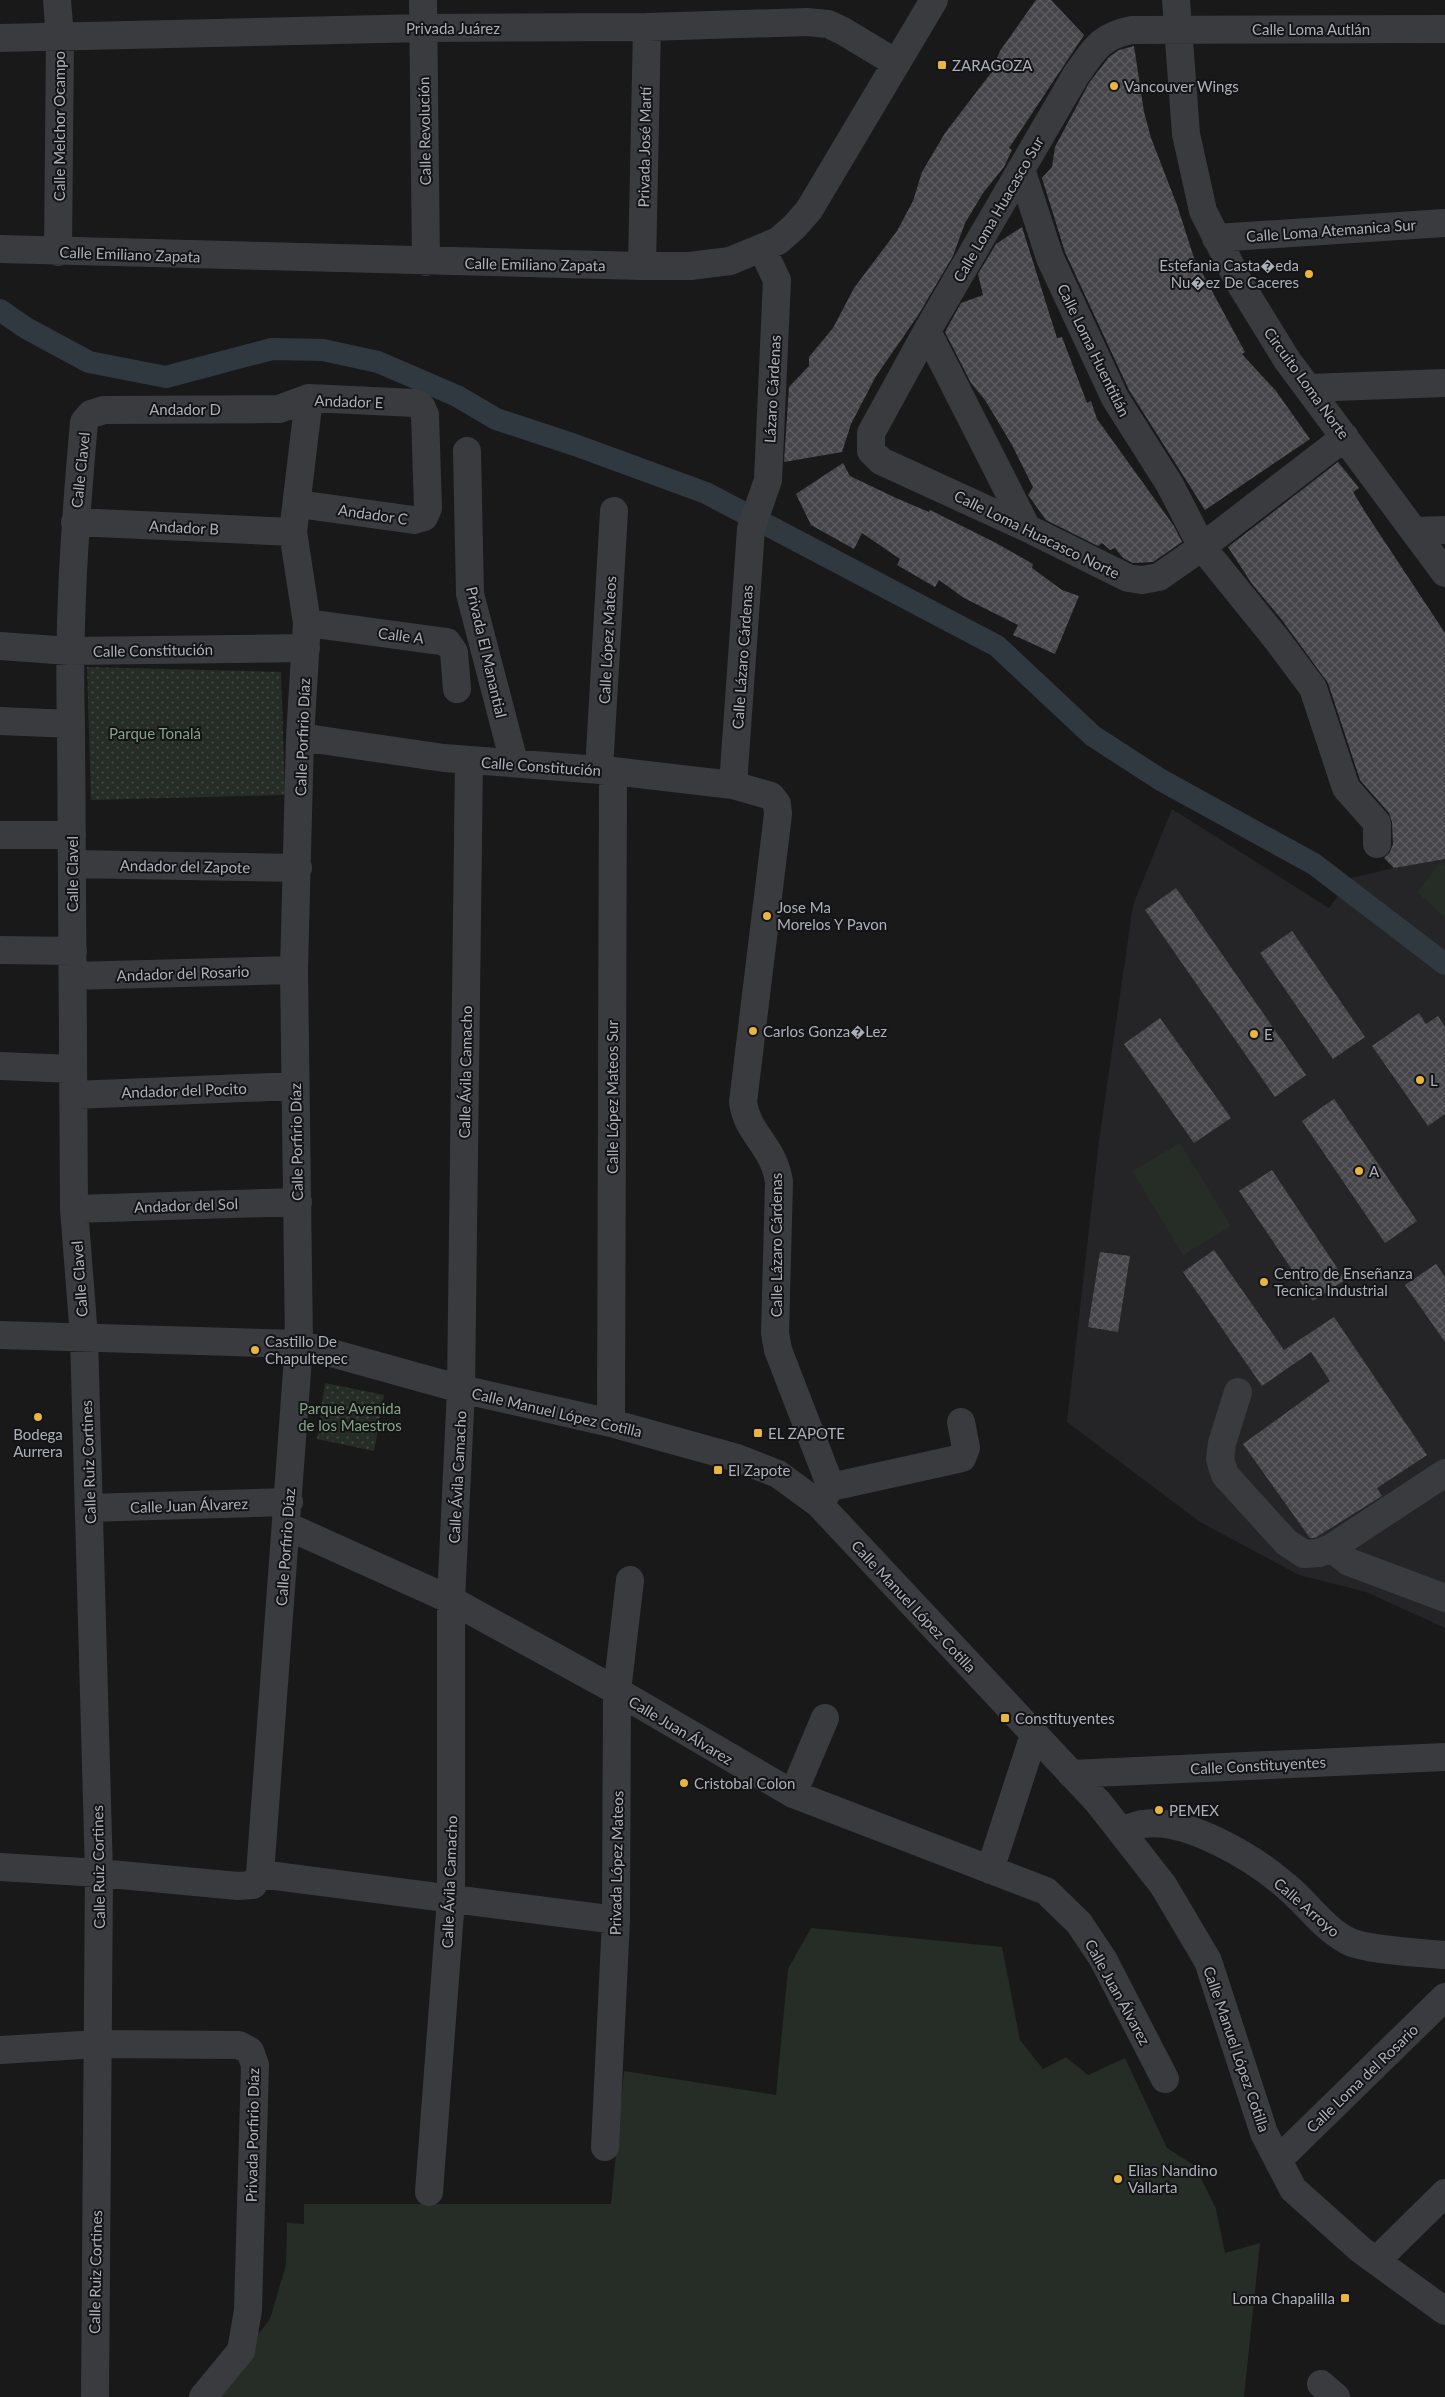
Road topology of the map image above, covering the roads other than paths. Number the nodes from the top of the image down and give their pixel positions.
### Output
1 (57, 0) edge
2 (423, 0) edge
3 (934, 0) edge
4 (1176, 0) edge
5 (423, 28) junction
6 (647, 28) junction
7 (1177, 29) junction
8 (1445, 29) edge
9 (60, 37) junction
10 (0, 38) edge
11 (896, 63) junction
12 (1021, 169) junction
13 (1445, 222) edge
14 (1216, 238) junction
15 (0, 249) edge
16 (762, 250) junction
17 (58, 252) junction
18 (426, 262) junction
19 (642, 266) junction
20 (927, 331) junction
21 (1445, 383) edge
22 (1308, 388) junction
23 (309, 398) junction
24 (421, 406) joint
25 (279, 409) joint
26 (91, 414) joint
27 (1345, 437) junction
28 (467, 451) dead end
29 (871, 451) joint
30 (298, 504) junction
31 (614, 511) dead end
32 (75, 522) junction
33 (1027, 528) junction
34 (751, 529) joint
35 (1445, 530) edge
36 (1414, 531) junction
37 (293, 532) junction
38 (1202, 547) junction
39 (1445, 573) edge
40 (306, 636) junction
41 (0, 646) edge
42 (69, 651) junction
43 (457, 689) dead end
44 (0, 722) edge
45 (71, 724) junction
46 (300, 737) junction
47 (469, 761) junction
48 (514, 762) junction
49 (606, 771) junction
50 (733, 785) junction
51 (778, 804) joint
52 (0, 835) edge
53 (72, 835) junction
54 (1377, 844) dead end
55 (72, 864) junction
56 (298, 868) junction
57 (0, 950) edge
58 (73, 964) junction
59 (294, 970) junction
60 (0, 1066) edge
61 (74, 1082) junction
62 (295, 1086) junction
63 (298, 1202) junction
64 (74, 1208) junction
65 (0, 1335) edge
66 (84, 1337) junction
67 (299, 1344) junction
68 (461, 1389) junction
69 (1238, 1392) dead end
70 (961, 1422) dead end
71 (611, 1423) junction
72 (1445, 1473) edge
73 (825, 1496) junction
74 (89, 1508) junction
75 (288, 1514) junction
76 (1331, 1548) junction
77 (630, 1580) dead end
78 (1445, 1598) edge
79 (451, 1600) junction
80 (617, 1692) junction
81 (825, 1718) dead end
82 (1034, 1735) junction
83 (1445, 1757) edge
84 (1071, 1774) junction
85 (793, 1794) junction
86 (1121, 1831) junction
87 (0, 1867) edge
88 (990, 1870) junction
89 (100, 1873) junction
90 (256, 1879) junction
91 (451, 1898) junction
92 (616, 1920) junction
93 (1445, 1955) edge
94 (1445, 1997) edge
95 (98, 2044) junction
96 (0, 2050) edge
97 (1165, 2079) dead end
98 (605, 2146) dead end
99 (1278, 2160) junction
100 (429, 2192) dead end
101 (1445, 2193) edge
102 (1376, 2261) junction
103 (1445, 2312) edge
104 (95, 2397) edge
105 (203, 2397) edge

1 - 9 street, Calle Melchor Ocampo
2 - 5 street, Calle Revolución
3 - 11 street, Calle Emiliano Zapata
4 - 7 street, Circuito Loma Norte
5 - 6 street, Privada Juárez
5 - 9 street, Privada Juárez
5 - 18 street, Calle Revolución
6 - 11 street, Privada Juárez
6 - 19 street, Privada José Martí
7 - 8 street, Calle Loma Autlán
7 - 12 street, Calle Loma Huacasco Sur
7 - 14 street, Circuito Loma Norte
9 - 10 street, Privada Juárez
9 - 17 street, Calle Melchor Ocampo
11 - 16 street, Calle Emiliano Zapata
12 - 20 street, Calle Loma Huacasco Sur
12 - 38 street, Calle Loma Huentitlán
13 - 14 street, Calle Loma Atemanica Sur
14 - 22 street, Circuito Loma Norte
15 - 17 street, Calle Emiliano Zapata
16 - 19 street, Calle Emiliano Zapata
16 - 34 street, Lázaro Cárdenas
17 - 18 street, Calle Emiliano Zapata
18 - 19 street, Calle Emiliano Zapata
20 - 29 street, Calle Loma Huacasco Sur
20 - 33 street
21 - 22 street
22 - 27 street, Circuito Loma Norte
23 - 24 street, Andador E
23 - 25 street, Andador E
23 - 30 street, Calle Porfirio Díaz
24 - 30 street, Andador C
25 - 26 street, Andador D
26 - 32 street, Calle Clavel
27 - 36 street, Circuito Loma Norte
27 - 38 street, Calle Loma Huacasco Norte
28 - 48 street, Privada El Manantial
29 - 33 street, Calle Loma Huacasco Norte
30 - 37 street, Calle Porfirio Díaz
31 - 49 street, Calle López Mateos
32 - 37 street, Andador B
32 - 42 street, Calle Clavel
33 - 38 street, Calle Loma Huacasco Norte
34 - 50 street, Calle Lázaro Cárdenas
35 - 36 street
36 - 39 street, Circuito Loma Norte
37 - 40 street, Calle Porfirio Díaz
38 - 54 street, Calle Loma Huentitlán
40 - 42 street, Calle Constitución
40 - 43 street, Calle A
40 - 46 street, Calle Porfirio Díaz
41 - 42 street, Calle Constitución
42 - 45 street, Calle Clavel
44 - 45 street
45 - 53 street, Calle Clavel
46 - 47 street, Calle Constitución
46 - 56 street, Calle Porfirio Díaz
47 - 48 street, Calle Constitución
47 - 68 street, Calle Ávila Camacho
48 - 49 street, Calle Constitución
49 - 50 street, Calle Constitución
49 - 71 street, Calle López Mateos Sur
50 - 51 street, Calle Constitución
51 - 73 street, Calle Lázaro Cárdenas
52 - 53 street
53 - 55 street, Calle Clavel
55 - 56 street, Andador del Zapote
55 - 58 street, Calle Clavel
56 - 59 street, Calle Porfirio Díaz
57 - 58 street, Andador del Rosario
58 - 59 street, Andador del Rosario
58 - 61 street, Calle Clavel
59 - 62 street, Calle Porfirio Díaz
60 - 61 street, Andador del Pocito
61 - 62 street, Andador del Pocito
61 - 64 street, Calle Clavel
62 - 63 street, Calle Porfirio Díaz
63 - 64 street, Andador del Sol
63 - 67 street, Calle Porfirio Díaz
64 - 66 street, Calle Clavel
65 - 66 street, Calle Manuel López Cotilla
66 - 67 street, Calle Manuel López Cotilla
66 - 74 street, Calle Ruiz Cortines
67 - 68 street, Calle Manuel López Cotilla
67 - 75 street, Calle Porfirio Díaz
68 - 71 street, Calle Manuel López Cotilla
68 - 79 street, Calle Ávila Camacho
69 - 76 street
70 - 73 street
71 - 73 street, Calle Manuel López Cotilla
72 - 76 street
73 - 82 street, Calle Manuel López Cotilla
74 - 75 street, Calle Juan Álvarez
74 - 89 street, Calle Ruiz Cortines
75 - 79 street, Calle Juan Álvarez
75 - 90 street, Calle Porfirio Díaz
76 - 78 street
77 - 80 street, Privada López Mateos
79 - 80 street, Calle Juan Álvarez
79 - 91 street, Calle Ávila Camacho
80 - 85 street, Calle Juan Álvarez
80 - 92 street, Privada López Mateos
81 - 85 street
82 - 84 street, Calle Manuel López Cotilla
82 - 88 street
83 - 84 street, Calle Constituyentes
84 - 86 street, Calle Manuel López Cotilla
85 - 88 street, Calle Juan Álvarez
86 - 93 street, Calle Arroyo
86 - 99 street, Calle Manuel López Cotilla
87 - 89 street
88 - 97 street, Calle Juan Álvarez
89 - 90 street
89 - 95 street, Calle Ruiz Cortines
90 - 91 street
91 - 92 street
91 - 100 street, Calle Ávila Camacho
92 - 98 street, Privada López Mateos
94 - 99 street, Calle Loma del Rosario
95 - 96 street, Privada Porfirio Díaz
95 - 104 street, Calle Ruiz Cortines
95 - 105 street, Privada Porfirio Díaz
99 - 102 street, Calle Manuel López Cotilla
101 - 102 street
102 - 103 street, Calle Manuel López Cotilla

